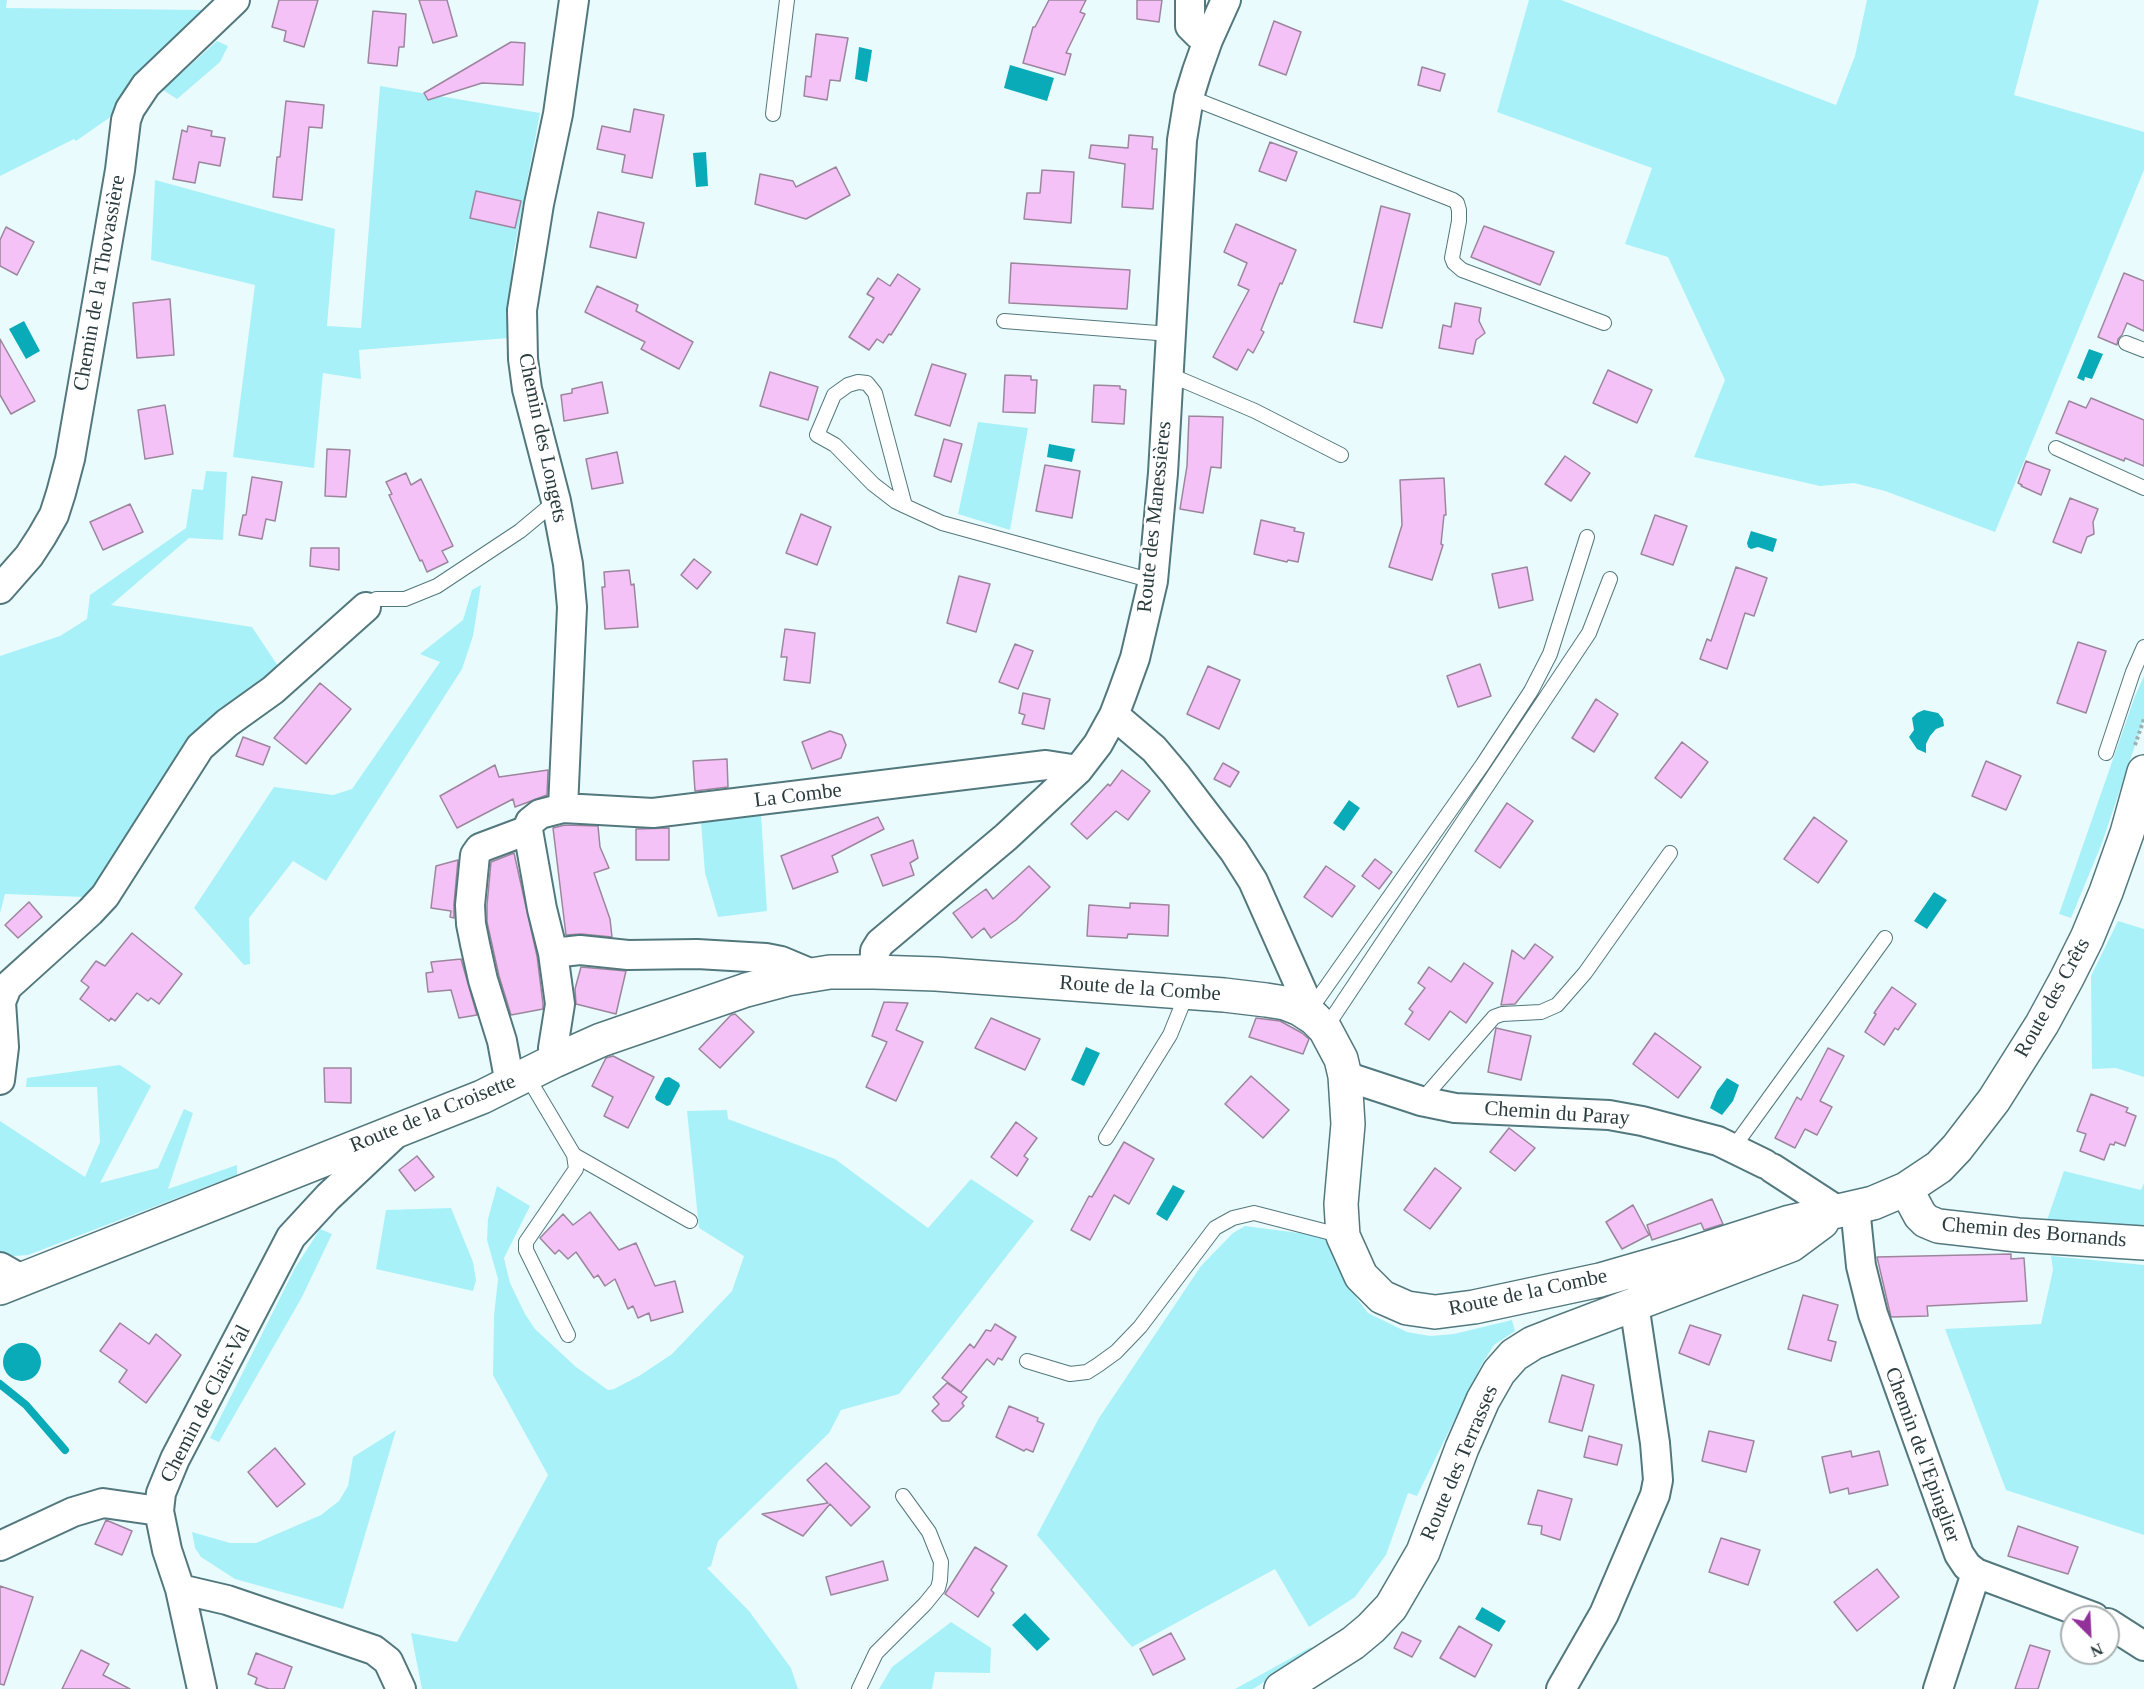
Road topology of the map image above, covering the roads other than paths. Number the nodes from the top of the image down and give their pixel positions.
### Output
1 (235, 0) edge
2 (574, 0) edge
3 (787, 0) edge
4 (1190, 0) edge
5 (1226, 0) edge
6 (1208, 40) junction
7 (1189, 97) junction
8 (772, 114) dead end
9 (1004, 321) dead end
10 (1604, 323) dead end
11 (1170, 334) junction
12 (2126, 343) dead end
13 (2144, 350) edge
14 (1168, 374) junction
15 (2056, 448) dead end
16 (1341, 455) dead end
17 (2144, 488) edge
18 (556, 501) junction
19 (905, 506) junction
20 (1587, 537) dead end
21 (1610, 579) dead end
22 (1153, 582) junction
23 (0, 589) edge
24 (366, 607) joint
25 (2144, 646) edge
26 (1114, 715) junction
27 (2106, 753) dead end
28 (2138, 763) edge
29 (1078, 770) junction
30 (563, 808) junction
31 (528, 830) junction
32 (1670, 853) dead end
33 (1885, 938) dead end
34 (553, 952) junction
35 (874, 972) junction
36 (812, 974) junction
37 (1187, 993) junction
38 (1316, 1019) junction
39 (530, 1073) junction
40 (1345, 1076) junction
41 (0, 1080) edge
42 (1421, 1101) junction
43 (401, 1128) junction
44 (1106, 1138) dead end
45 (1733, 1148) junction
46 (574, 1155) junction
47 (1906, 1190) junction
48 (1847, 1209) junction
49 (690, 1221) dead end
50 (1342, 1236) junction
51 (2144, 1243) edge
52 (7, 1278) edge
53 (1634, 1304) junction
54 (568, 1335) dead end
55 (1027, 1361) dead end
56 (903, 1496) dead end
57 (159, 1511) junction
58 (0, 1546) edge
59 (1976, 1573) junction
60 (180, 1589) junction
61 (2062, 1605) edge
62 (2120, 1631) edge
63 (2144, 1646) edge
64 (202, 1689) edge
65 (401, 1689) edge
66 (859, 1689) edge
67 (1281, 1689) edge
68 (1561, 1689) edge
69 (1938, 1689) edge

1 - 23 street, Chemin de la Thovassière
2 - 18 street, Chemin des Longets
3 - 8 lane
4 - 6 street
5 - 6 street, Route des Manessières
6 - 7 street, Route des Manessières
7 - 10 lane
7 - 11 street, Route des Manessières
9 - 11 lane
11 - 14 street, Route des Manessières
12 - 13 lane
14 - 16 lane
14 - 22 street, Route des Manessières
15 - 17 lane
18 - 24 lane
18 - 30 street, Chemin des Longets
19 - 19 lane
19 - 22 lane
20 - 38 lane
21 - 38 lane
22 - 26 street, Route des Manessières
24 - 41 street
25 - 27 lane
26 - 29 street, Route des Manessières
26 - 38 street
28 - 47 street, Route des Crêts
29 - 30 street, La Combe
29 - 35 street, Route des Manessières
30 - 31 street, La Combe
31 - 34 street
31 - 39 street, La Combe
32 - 42 lane
33 - 45 lane
34 - 36 street
34 - 39 street
35 - 36 street, Route de la Croisette
35 - 37 street, Route de la Combe
36 - 39 street, Route de la Croisette
37 - 38 street, Route de la Combe
37 - 44 lane
38 - 40 street, Route de la Combe
39 - 43 street, Route de la Croisette
39 - 46 lane
40 - 42 street, Chemin du Paray
40 - 50 street, Route de la Combe
42 - 45 street, Chemin du Paray
43 - 52 street, Route de la Croisette
43 - 57 street, Chemin de Clair-Val
45 - 48 street, Chemin du Paray
46 - 49 lane
46 - 54 lane
47 - 48 street, Route de la Combe
47 - 51 street, Chemin des Bornands
48 - 50 street, Route de la Combe
48 - 53 street, Route des Terrasses
48 - 59 street, Chemin de l'Epinglier
50 - 55 lane
53 - 67 street, Route des Terrasses
53 - 68 street
56 - 66 lane
57 - 58 street
57 - 60 street, Chemin de Clair-Val
59 - 61 street
59 - 69 street
60 - 64 street, Chemin de Clair-Val
60 - 65 street
62 - 63 street

